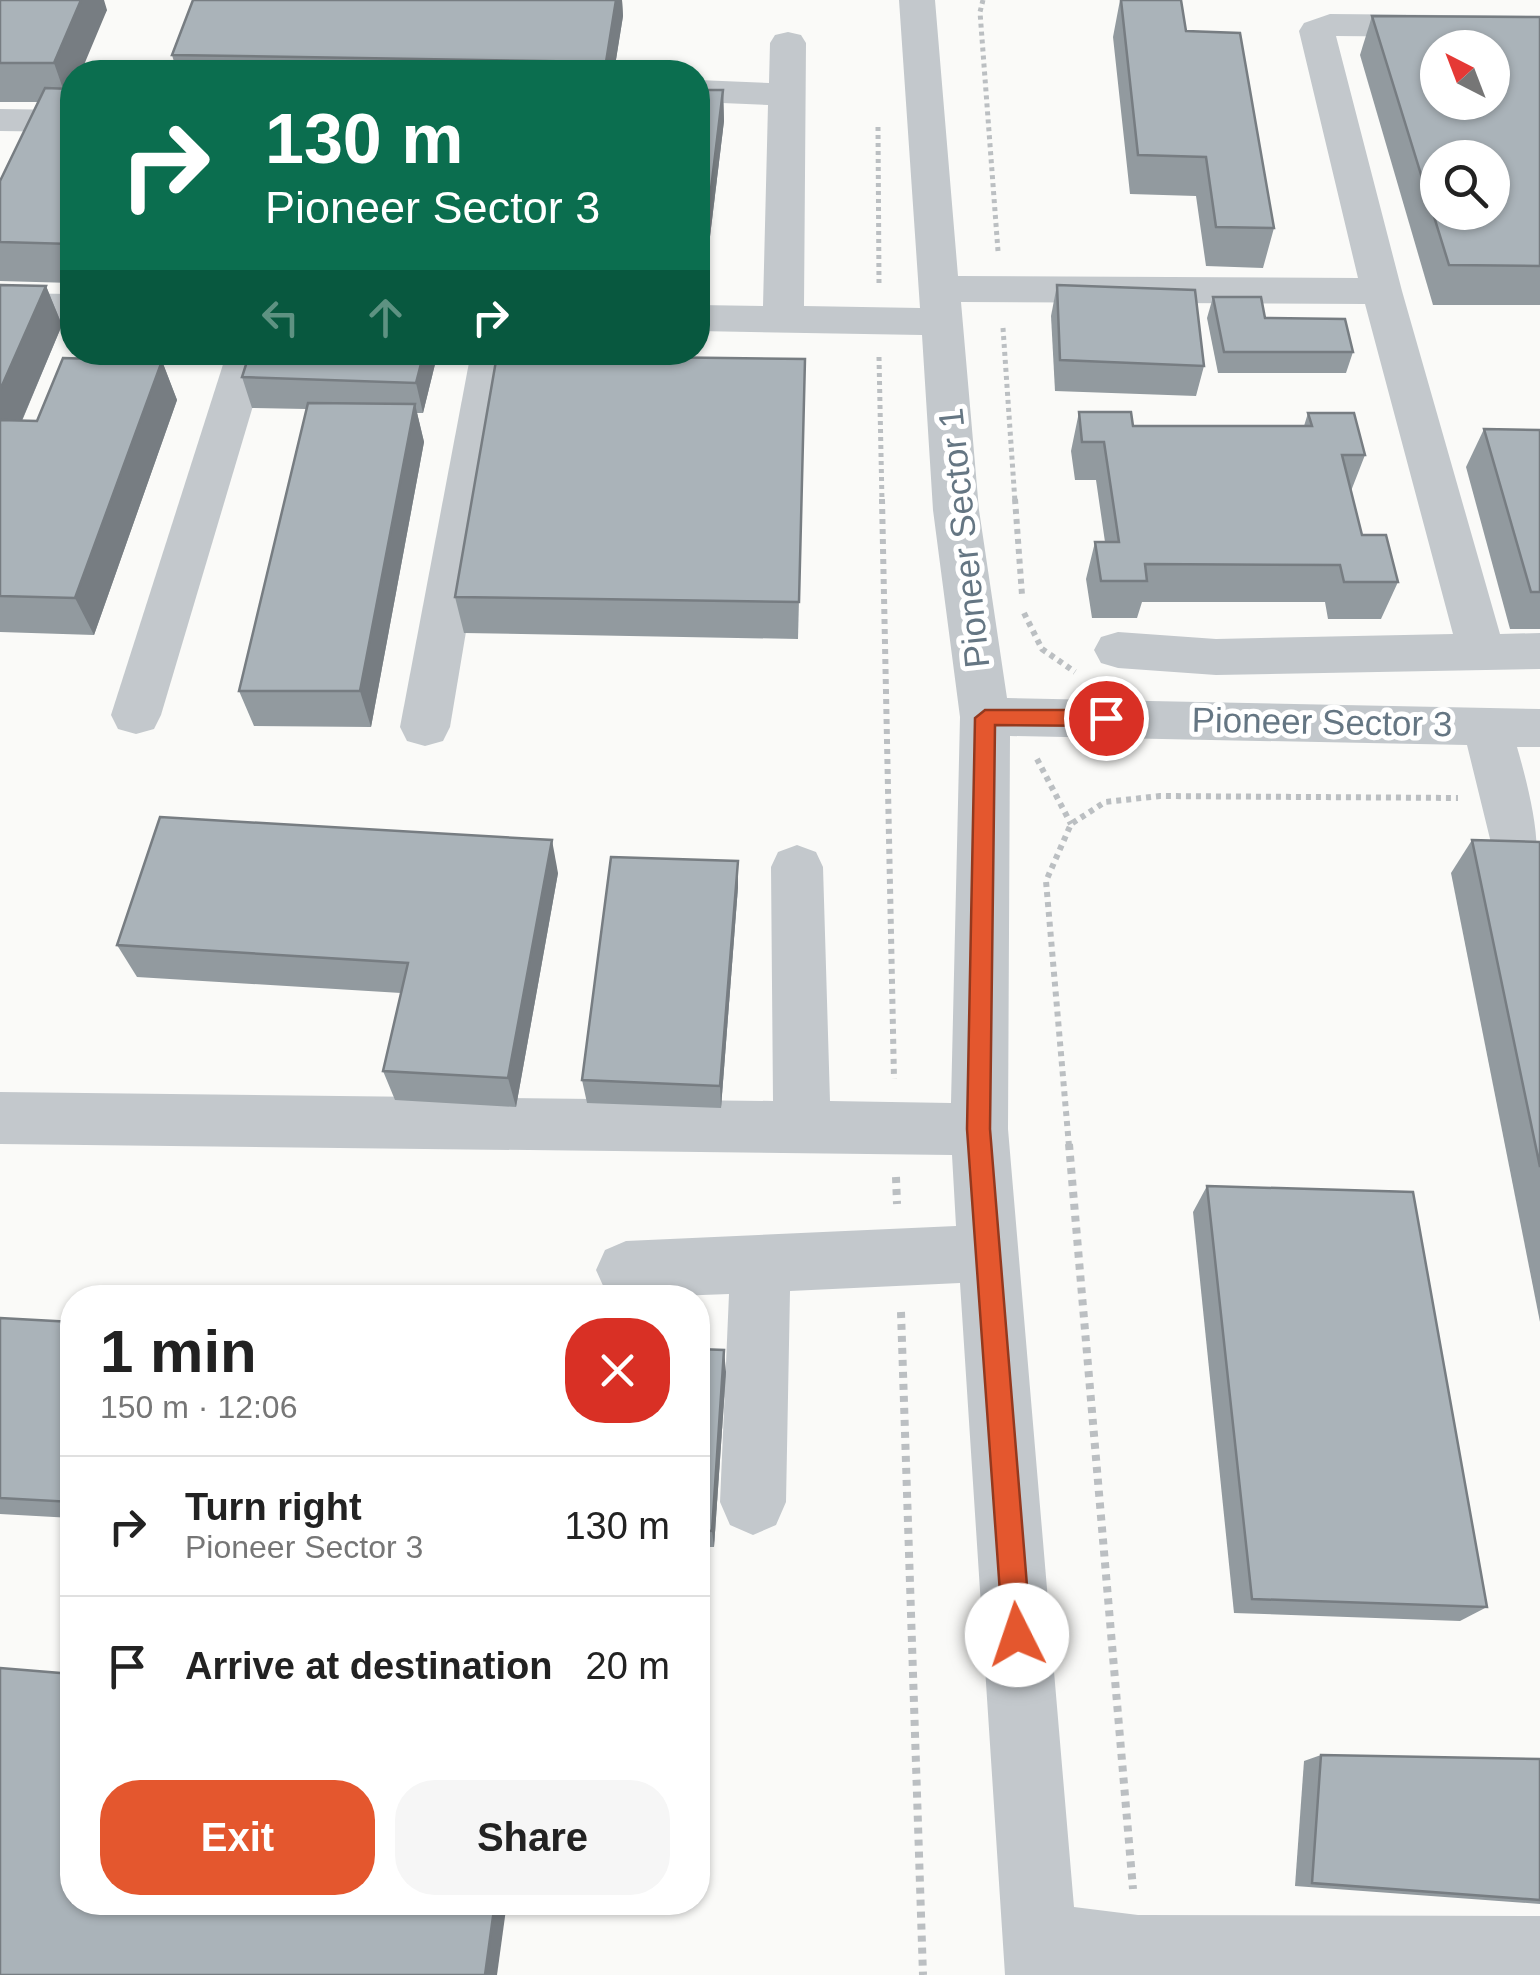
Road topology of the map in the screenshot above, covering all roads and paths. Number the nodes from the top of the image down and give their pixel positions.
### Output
1 (917, 0) edge
2 (983, 0) edge
3 (1540, 26) edge
4 (788, 43) dead end
5 (710, 92) edge
6 (786, 95) junction
7 (878, 107) dead end
8 (0, 120) edge
9 (60, 121) edge
10 (1000, 290) junction
11 (1382, 292) junction
12 (0, 306) edge
13 (942, 306) junction
14 (60, 307) edge
15 (710, 318) edge
16 (784, 320) junction
17 (879, 321) junction
18 (244, 365) edge
19 (490, 365) edge
20 (1481, 651) junction
21 (1540, 651) edge
22 (1102, 662) joint
23 (136, 715) dead end
24 (985, 718) junction
25 (1487, 726) junction
26 (425, 727) dead end
27 (1540, 728) edge
28 (1502, 798) junction
29 (1509, 847) edge
30 (798, 867) dead end
31 (0, 1118) edge
32 (802, 1127) junction
33 (978, 1129) junction
34 (894, 1130) junction
35 (988, 1253) junction
36 (899, 1257) junction
37 (760, 1263) junction
38 (626, 1270) dead end
39 (752, 1502) dead end
40 (1138, 1952) junction
41 (1540, 1953) edge
42 (1041, 1958) edge
43 (923, 1975) edge

1 - 13 street, Pioneer Sector 1
2 - 10 path
3 - 11 street
4 - 6 street
5 - 6 street
6 - 16 street
7 - 17 path
8 - 9 street
10 - 11 street
10 - 13 street
10 - 22 path
11 - 20 street
12 - 14 street
13 - 17 street
13 - 24 street, Pioneer Sector 1
15 - 16 street
16 - 17 street
17 - 34 path
18 - 23 street
19 - 26 street
20 - 21 street
20 - 22 street
24 - 25 street, Pioneer Sector 3
24 - 33 street, Pioneer Sector 1
25 - 27 street, Pioneer Sector 3
25 - 28 street
28 - 29 street
28 - 40 path
30 - 32 street
31 - 32 street
32 - 34 street
33 - 34 street
33 - 35 street, Pioneer Sector 1
34 - 36 path
35 - 36 street
35 - 42 street, Pioneer Sector 1
36 - 37 street
36 - 43 path
37 - 38 street
37 - 39 street
40 - 41 street
40 - 42 street

